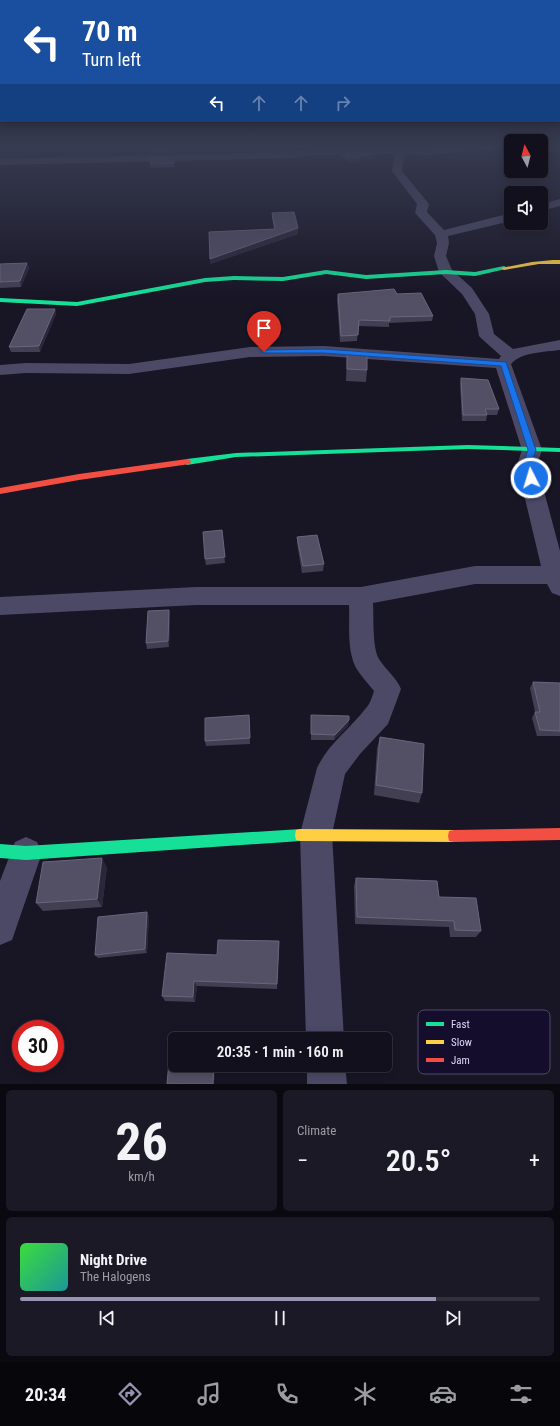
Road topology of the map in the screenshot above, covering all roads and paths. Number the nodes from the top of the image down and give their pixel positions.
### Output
1 (418, 198) edge
2 (560, 202) edge
3 (548, 206) edge
4 (504, 219) edge
5 (441, 234) junction
6 (560, 262) edge
7 (446, 272) junction
8 (0, 300) edge
9 (560, 345) edge
10 (507, 359) junction
11 (0, 370) edge
12 (532, 450) junction
13 (560, 450) edge
14 (0, 491) edge
15 (558, 581) edge
16 (361, 596) junction
17 (0, 606) edge
18 (316, 834) junction
19 (560, 834) edge
20 (13, 852) edge
21 (0, 928) edge
22 (325, 1032) edge
23 (326, 1072) edge
24 (327, 1084) edge

1 - 5 street
2 - 3 street
4 - 5 street
5 - 7 street
6 - 7 street
7 - 8 street
7 - 10 street
9 - 10 street
10 - 11 street
10 - 12 street
12 - 13 street
12 - 14 street
12 - 15 street
15 - 16 street
16 - 17 street
16 - 18 street
18 - 19 street
18 - 20 street
18 - 22 street
20 - 21 street
23 - 24 street

